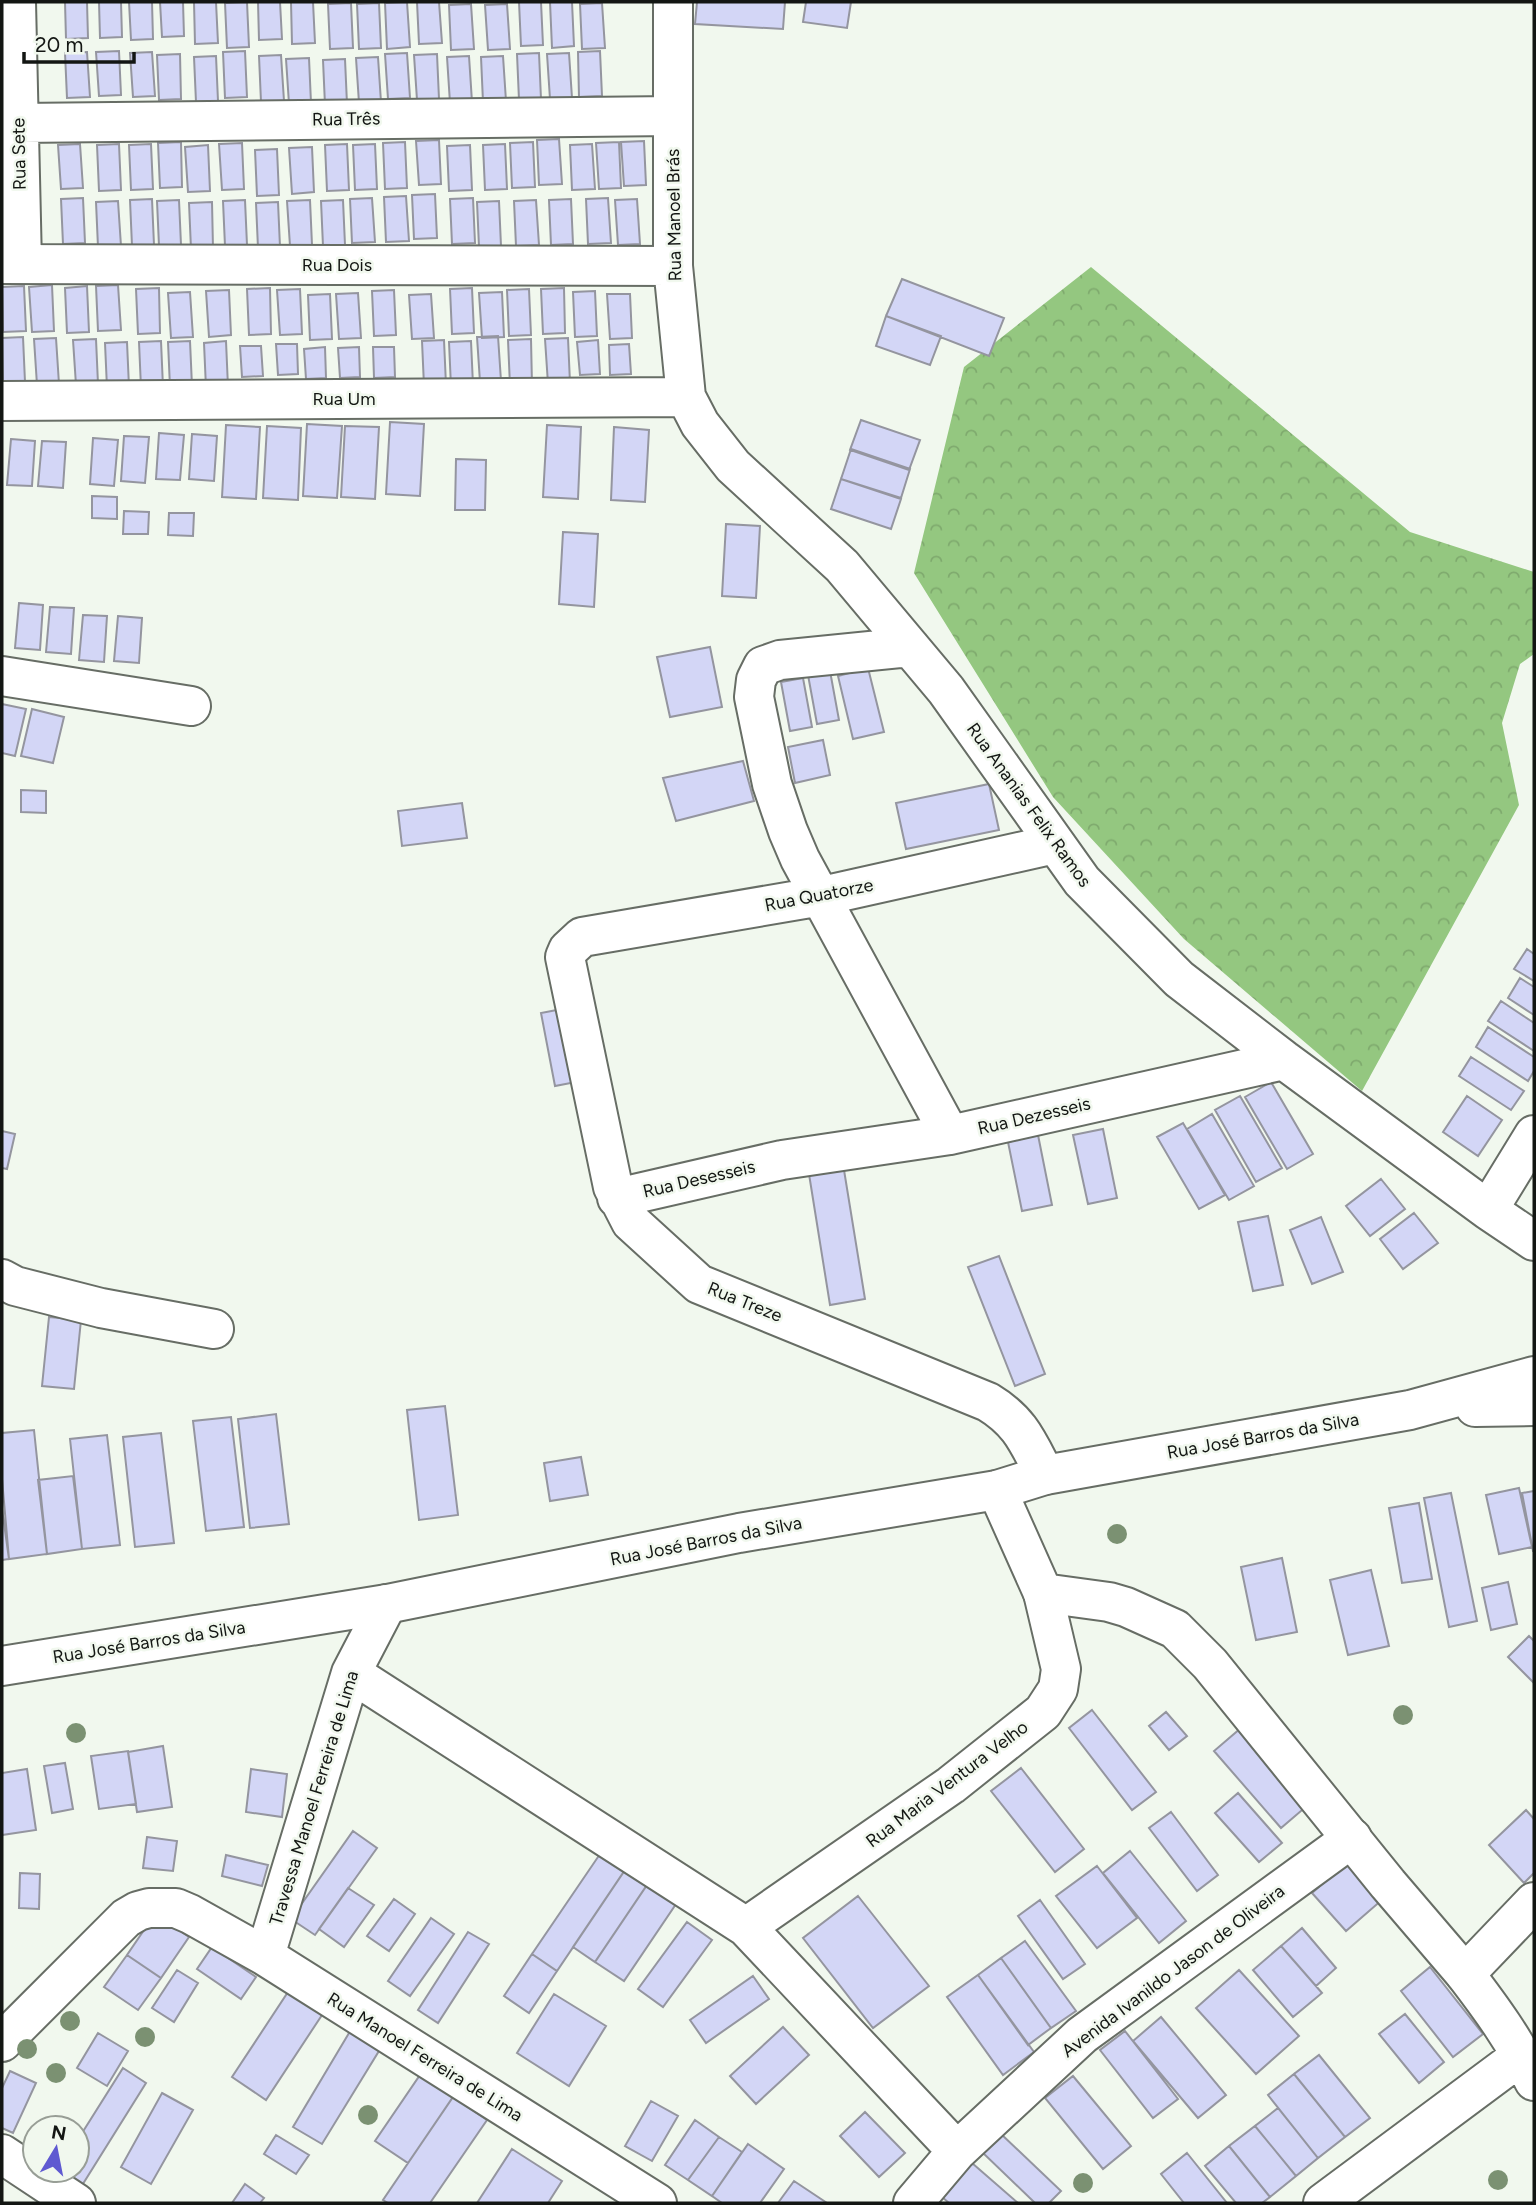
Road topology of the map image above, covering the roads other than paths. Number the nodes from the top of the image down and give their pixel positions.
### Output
1 (16, 2) edge
2 (673, 2) edge
3 (673, 116) junction
4 (19, 123) junction
5 (12, 264) edge
6 (673, 266) junction
7 (2, 401) edge
8 (693, 410) junction
9 (910, 647) junction
10 (2, 676) edge
11 (191, 706) dead end
12 (1055, 844) junction
13 (822, 896) junction
14 (582, 937) joint
15 (1283, 1060) junction
16 (950, 1135) junction
17 (1534, 1135) edge
18 (782, 1160) joint
19 (617, 1198) junction
20 (1488, 1210) junction
21 (1534, 1241) edge
22 (2, 1279) edge
23 (214, 1329) dead end
24 (1534, 1376) edge
25 (1534, 1406) edge
26 (1410, 1410) junction
27 (1045, 1475) junction
28 (997, 1490) junction
29 (1043, 1592) junction
30 (387, 1604) junction
31 (2, 1666) edge
32 (351, 1673) junction
33 (1352, 1838) junction
34 (1534, 1902) edge
35 (746, 1927) junction
36 (265, 1955) junction
37 (1465, 1974) junction
38 (2, 2042) edge
39 (1528, 2068) edge
40 (957, 2151) junction
41 (2, 2154) edge
42 (76, 2203) edge
43 (657, 2203) edge
44 (913, 2203) edge
45 (1323, 2203) edge

1 - 4 street, Rua Sete
2 - 3 street, Rua Manoel Brás
3 - 4 street, Rua Três
3 - 6 street, Rua Manoel Brás
4 - 5 street, Rua Sete
5 - 6 street, Rua Dois
6 - 8 street, Rua Manoel Brás
7 - 8 street, Rua Um
8 - 9 street, Rua Ananias Felix Ramos
9 - 12 street, Rua Ananias Felix Ramos
9 - 13 street
10 - 11 street
12 - 13 street, Rua Quatorze
12 - 15 street, Rua Ananias Felix Ramos
13 - 14 street, Rua Quatorze
13 - 16 street
14 - 19 street, Rua Treze
15 - 16 street, Rua Dezesseis
15 - 20 street, Rua Ananias Felix Ramos
16 - 18 street, Rua Dezesseis
17 - 20 street
18 - 19 street, Rua Desesseis
19 - 27 street, Rua Treze
20 - 21 street, Rua Ananias Felix Ramos
22 - 23 street
24 - 26 street, Rua José Barros da Silva
25 - 26 street, Rua José Barros da Silva
26 - 27 street, Rua José Barros da Silva
27 - 28 street, Rua José Barros da Silva
28 - 29 street, Rua Maria Ventura Velho
28 - 30 street, Rua José Barros da Silva
29 - 33 street
29 - 35 street, Rua Maria Ventura Velho
30 - 31 street, Rua José Barros da Silva
30 - 32 street, Travessa Manoel Ferreira de Lima
32 - 35 street
32 - 36 street, Travessa Manoel Ferreira de Lima
33 - 37 street
33 - 40 street, Avenida Ivanildo Jason de Oliveira
34 - 37 street
35 - 40 street
36 - 38 street, Rua Manoel Ferreira de Lima
36 - 43 street, Rua Manoel Ferreira de Lima
37 - 39 street
39 - 45 street
40 - 44 street, Avenida Ivanildo Jason de Oliveira
41 - 42 street

